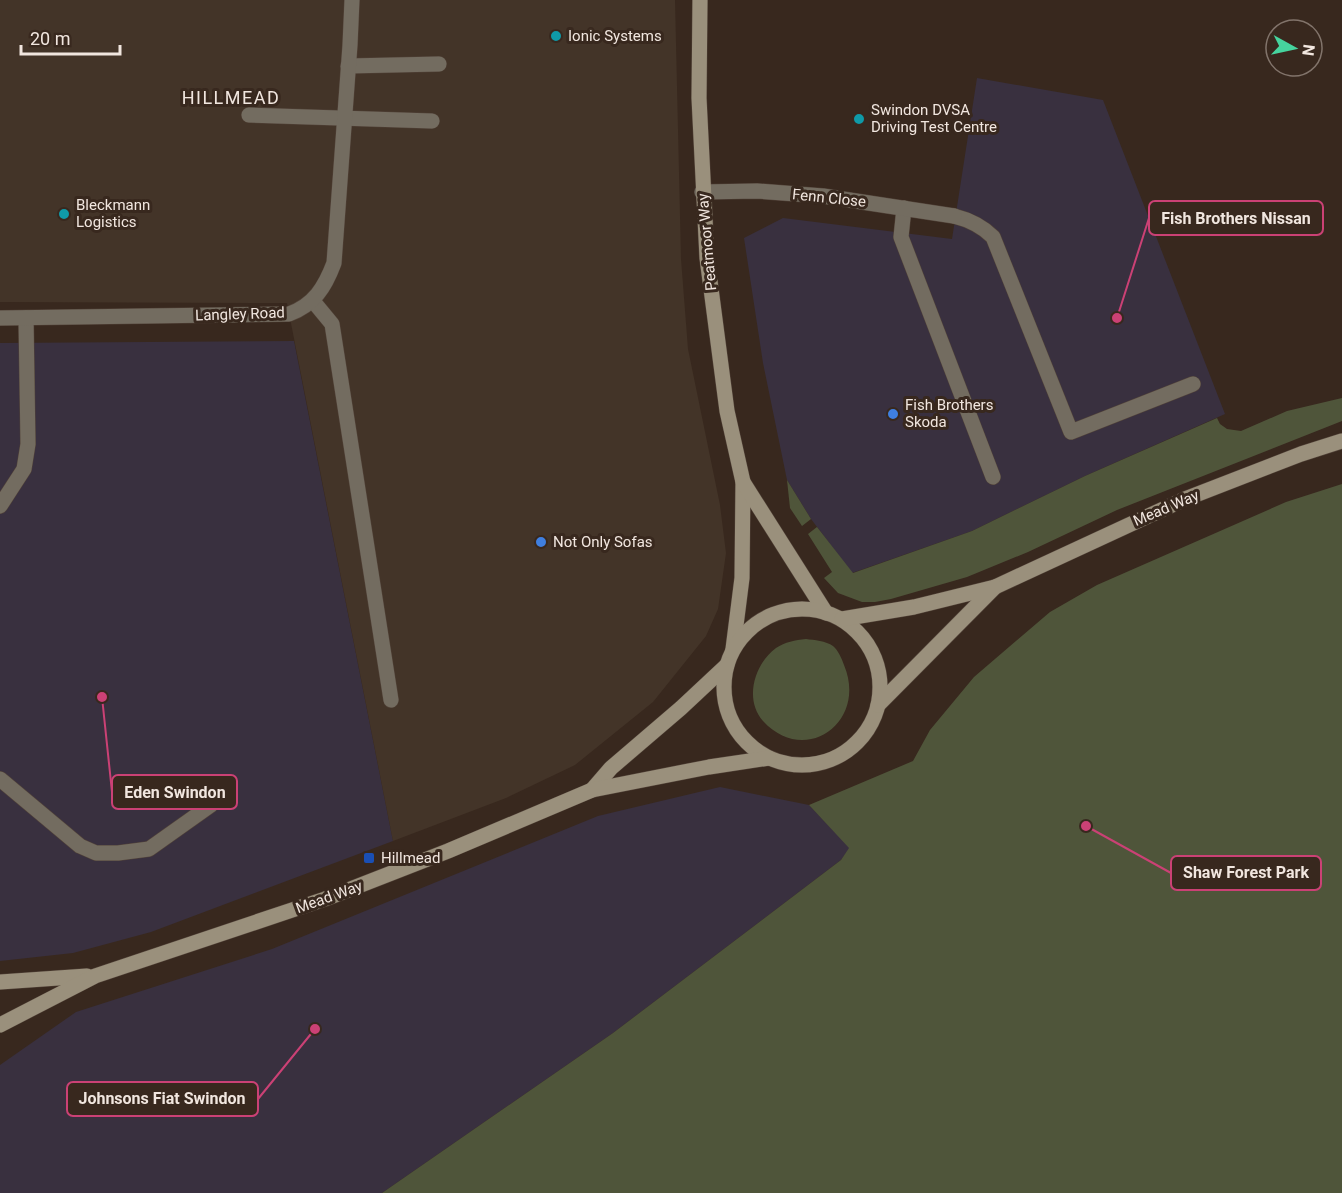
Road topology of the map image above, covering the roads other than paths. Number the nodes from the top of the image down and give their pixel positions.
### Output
1 (352, 0) edge
2 (700, 0) edge
3 (439, 64) dead end
4 (348, 66) junction
5 (249, 115) dead end
6 (344, 118) junction
7 (432, 121) dead end
8 (702, 192) junction
9 (904, 208) junction
10 (313, 302) junction
11 (0, 318) edge
12 (26, 318) junction
13 (1193, 384) dead end
14 (1342, 441) edge
15 (993, 477) dead end
16 (743, 482) junction
17 (0, 506) edge
18 (995, 587) junction
19 (826, 613) junction
20 (842, 620) junction
21 (733, 649) junction
22 (727, 664) junction
23 (392, 700) dead end
24 (878, 705) junction
25 (769, 758) junction
26 (0, 779) edge
27 (592, 790) junction
28 (211, 805) dead end
29 (94, 976) junction
30 (0, 982) edge
31 (0, 1025) edge

1 - 4 street
2 - 8 main road, Peatmoor Way
3 - 4 street
4 - 6 street
5 - 6 street
6 - 7 street
6 - 10 street
8 - 9 street, Fenn Close
8 - 16 main road, Peatmoor Way
9 - 13 street, Fenn Close
9 - 15 street
10 - 12 street, Langley Road
10 - 23 street
11 - 12 street, Langley Road
12 - 17 street
14 - 18 main road, Mead Way
16 - 19 main road, Peatmoor Way
16 - 21 main road, Peatmoor Way
18 - 20 main road, Mead Way
18 - 24 main road, Mead Way
19 - 20 main road
19 - 21 main road
20 - 24 main road
21 - 22 main road
22 - 25 main road
22 - 27 main road, Mead Way
24 - 25 main road
25 - 27 main road, Mead Way
26 - 28 street
27 - 29 main road, Mead Way
29 - 30 main road, Mead Way
29 - 31 main road, Mead Way

